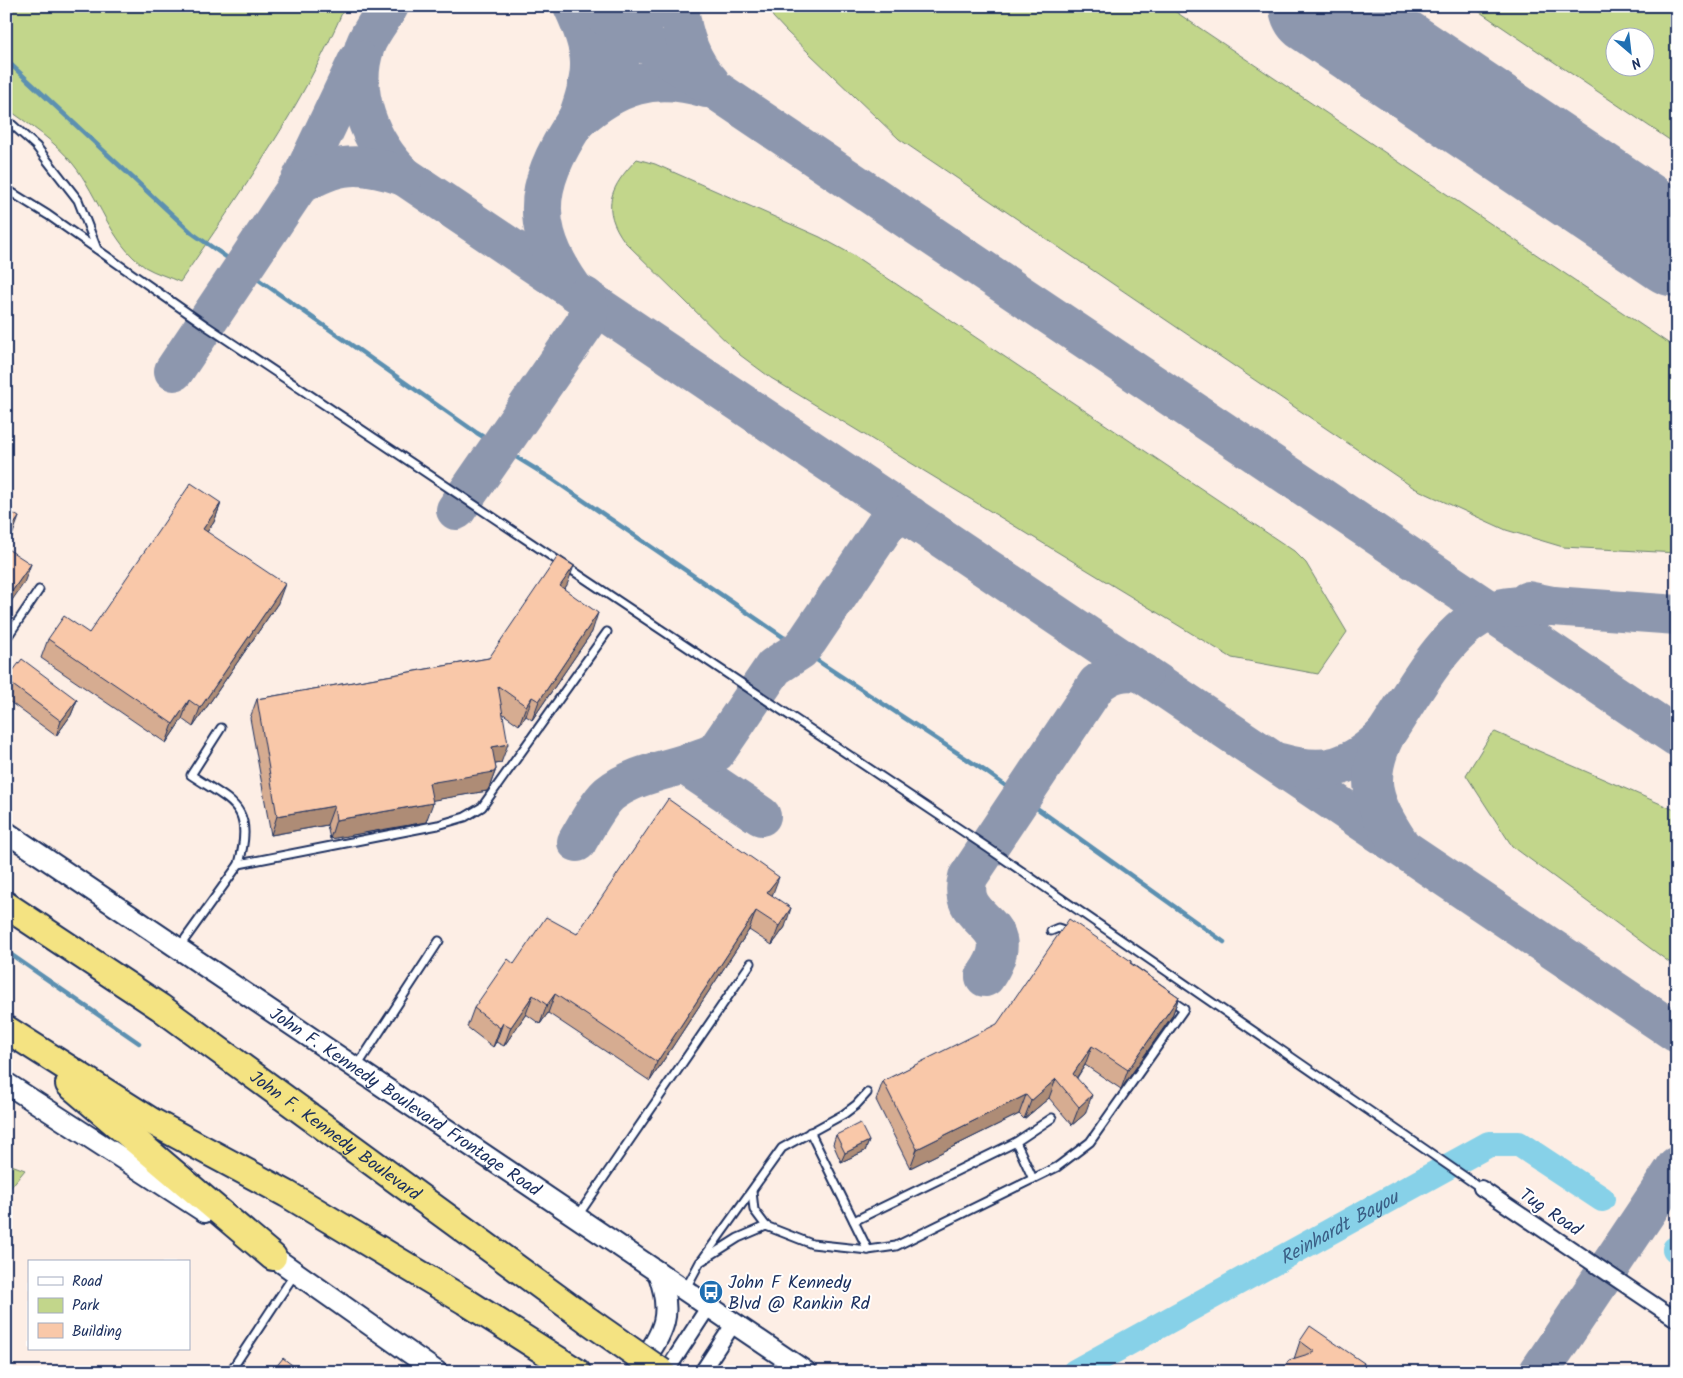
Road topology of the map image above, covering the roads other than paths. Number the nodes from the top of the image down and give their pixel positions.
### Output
1 (6, 120) edge
2 (6, 189) edge
3 (97, 250) junction
4 (39, 590) dead end
5 (607, 632) dead end
6 (6, 639) edge
7 (221, 728) dead end
8 (6, 832) edge
9 (239, 864) junction
10 (6, 905) edge
11 (1051, 931) dead end
12 (1074, 935) edge
13 (438, 941) dead end
14 (178, 948) junction
15 (751, 963) dead end
16 (1160, 993) edge
17 (10, 1032) edge
18 (356, 1068) junction
19 (6, 1083) edge
20 (866, 1092) dead end
21 (1052, 1118) dead end
22 (810, 1132) junction
23 (1016, 1142) junction
24 (1033, 1179) junction
25 (1481, 1188) joint
26 (752, 1191) junction
27 (577, 1217) junction
28 (854, 1221) junction
29 (766, 1226) junction
30 (868, 1250) junction
31 (273, 1257) junction
32 (700, 1262) junction
33 (296, 1272) junction
34 (658, 1272) junction
35 (685, 1290) junction
36 (709, 1306) junction
37 (1677, 1320) edge
38 (734, 1323) junction
39 (567, 1365) edge
40 (230, 1372) edge
41 (437, 1372) edge
42 (636, 1372) edge
43 (662, 1372) edge
44 (666, 1372) edge
45 (702, 1372) edge
46 (806, 1372) edge

1 - 3 lane
2 - 3 lane, Tug Road
3 - 25 lane, Tug Road
4 - 6 lane
5 - 9 lane
7 - 9 lane
8 - 14 street, John F. Kennedy Boulevard Frontage Road
9 - 14 lane
10 - 43 highway, John F. Kennedy Boulevard, bridge
11 - 12 lane
13 - 18 lane
14 - 18 street, John F. Kennedy Boulevard Frontage Road
15 - 27 lane
16 - 24 lane
17 - 31 highway
17 - 39 highway
18 - 27 street, John F. Kennedy Boulevard Frontage Road
19 - 31 street
20 - 22 lane
21 - 23 lane
22 - 26 lane
22 - 28 lane
23 - 24 lane
23 - 28 lane
24 - 30 lane
25 - 37 street, Tug Road
26 - 29 lane
26 - 32 lane
27 - 34 street, John F. Kennedy Boulevard Frontage Road
28 - 30 lane
29 - 30 lane
29 - 32 lane
31 - 33 street
32 - 35 lane
33 - 40 lane
33 - 41 street
34 - 35 street, John F. Kennedy Boulevard Frontage Road
34 - 42 street
35 - 36 street, John F. Kennedy Boulevard Frontage Road
36 - 38 street, John F. Kennedy Boulevard Frontage Road
36 - 44 street
38 - 45 street
38 - 46 street, John F. Kennedy Boulevard Frontage Road

